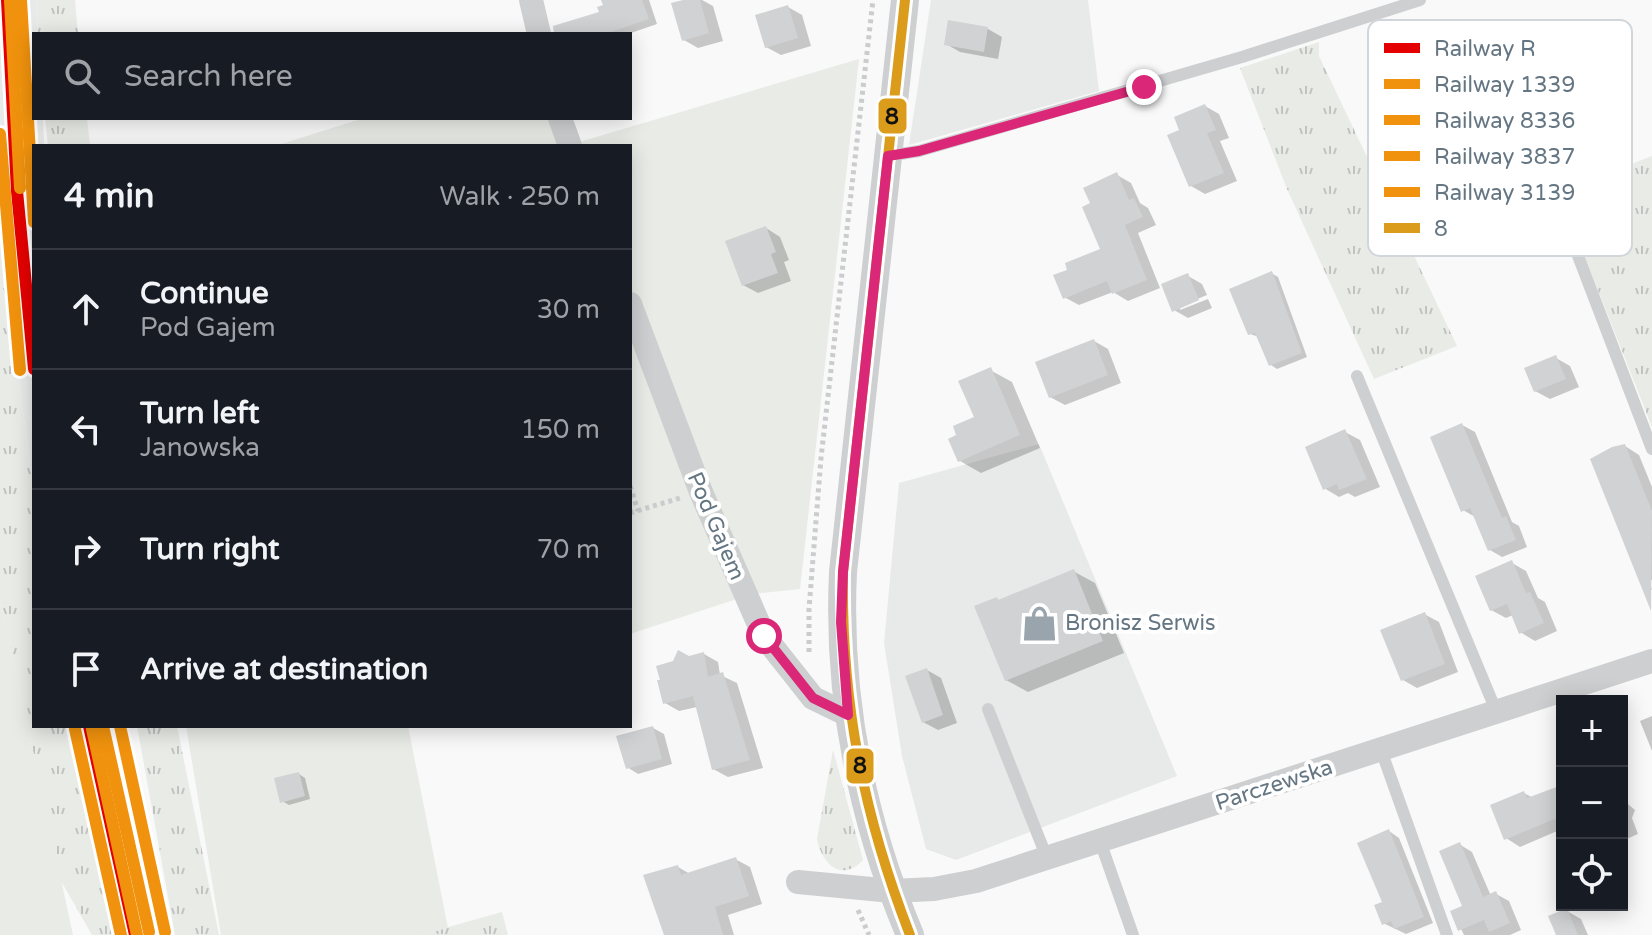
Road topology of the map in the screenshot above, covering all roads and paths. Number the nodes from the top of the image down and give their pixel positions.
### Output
1 (531, 0) edge
2 (873, 0) edge
3 (905, 0) edge
4 (1420, 0) edge
5 (539, 32) edge
6 (561, 120) edge
7 (569, 144) edge
8 (888, 156) junction
9 (1578, 256) edge
10 (632, 309) edge
11 (1357, 376) dead end
12 (1652, 449) edge
13 (632, 492) edge
14 (701, 492) junction
15 (638, 511) junction
16 (632, 512) edge
17 (1652, 661) edge
18 (813, 698) junction
19 (988, 709) dead end
20 (1497, 713) junction
21 (848, 715) junction
22 (1381, 750) junction
23 (1100, 841) junction
24 (1047, 858) junction
25 (798, 882) dead end
26 (892, 891) junction
27 (910, 935) edge
28 (1133, 935) edge
29 (1447, 935) edge

1 - 5 street
2 - 18 path
3 - 8 street
4 - 8 lane
6 - 7 street
8 - 21 street
9 - 12 lane
10 - 14 street, Pod Gajem
11 - 20 lane
13 - 15 path
14 - 15 path
14 - 18 street, Pod Gajem
15 - 16 path
17 - 20 street, Parczewska
18 - 21 street, Pod Gajem
19 - 24 lane
20 - 22 street, Parczewska
21 - 26 street
22 - 23 street, Parczewska
22 - 29 lane
23 - 24 street, Parczewska
23 - 28 lane
24 - 26 street, Parczewska
25 - 26 street, Parczewska
26 - 27 street

